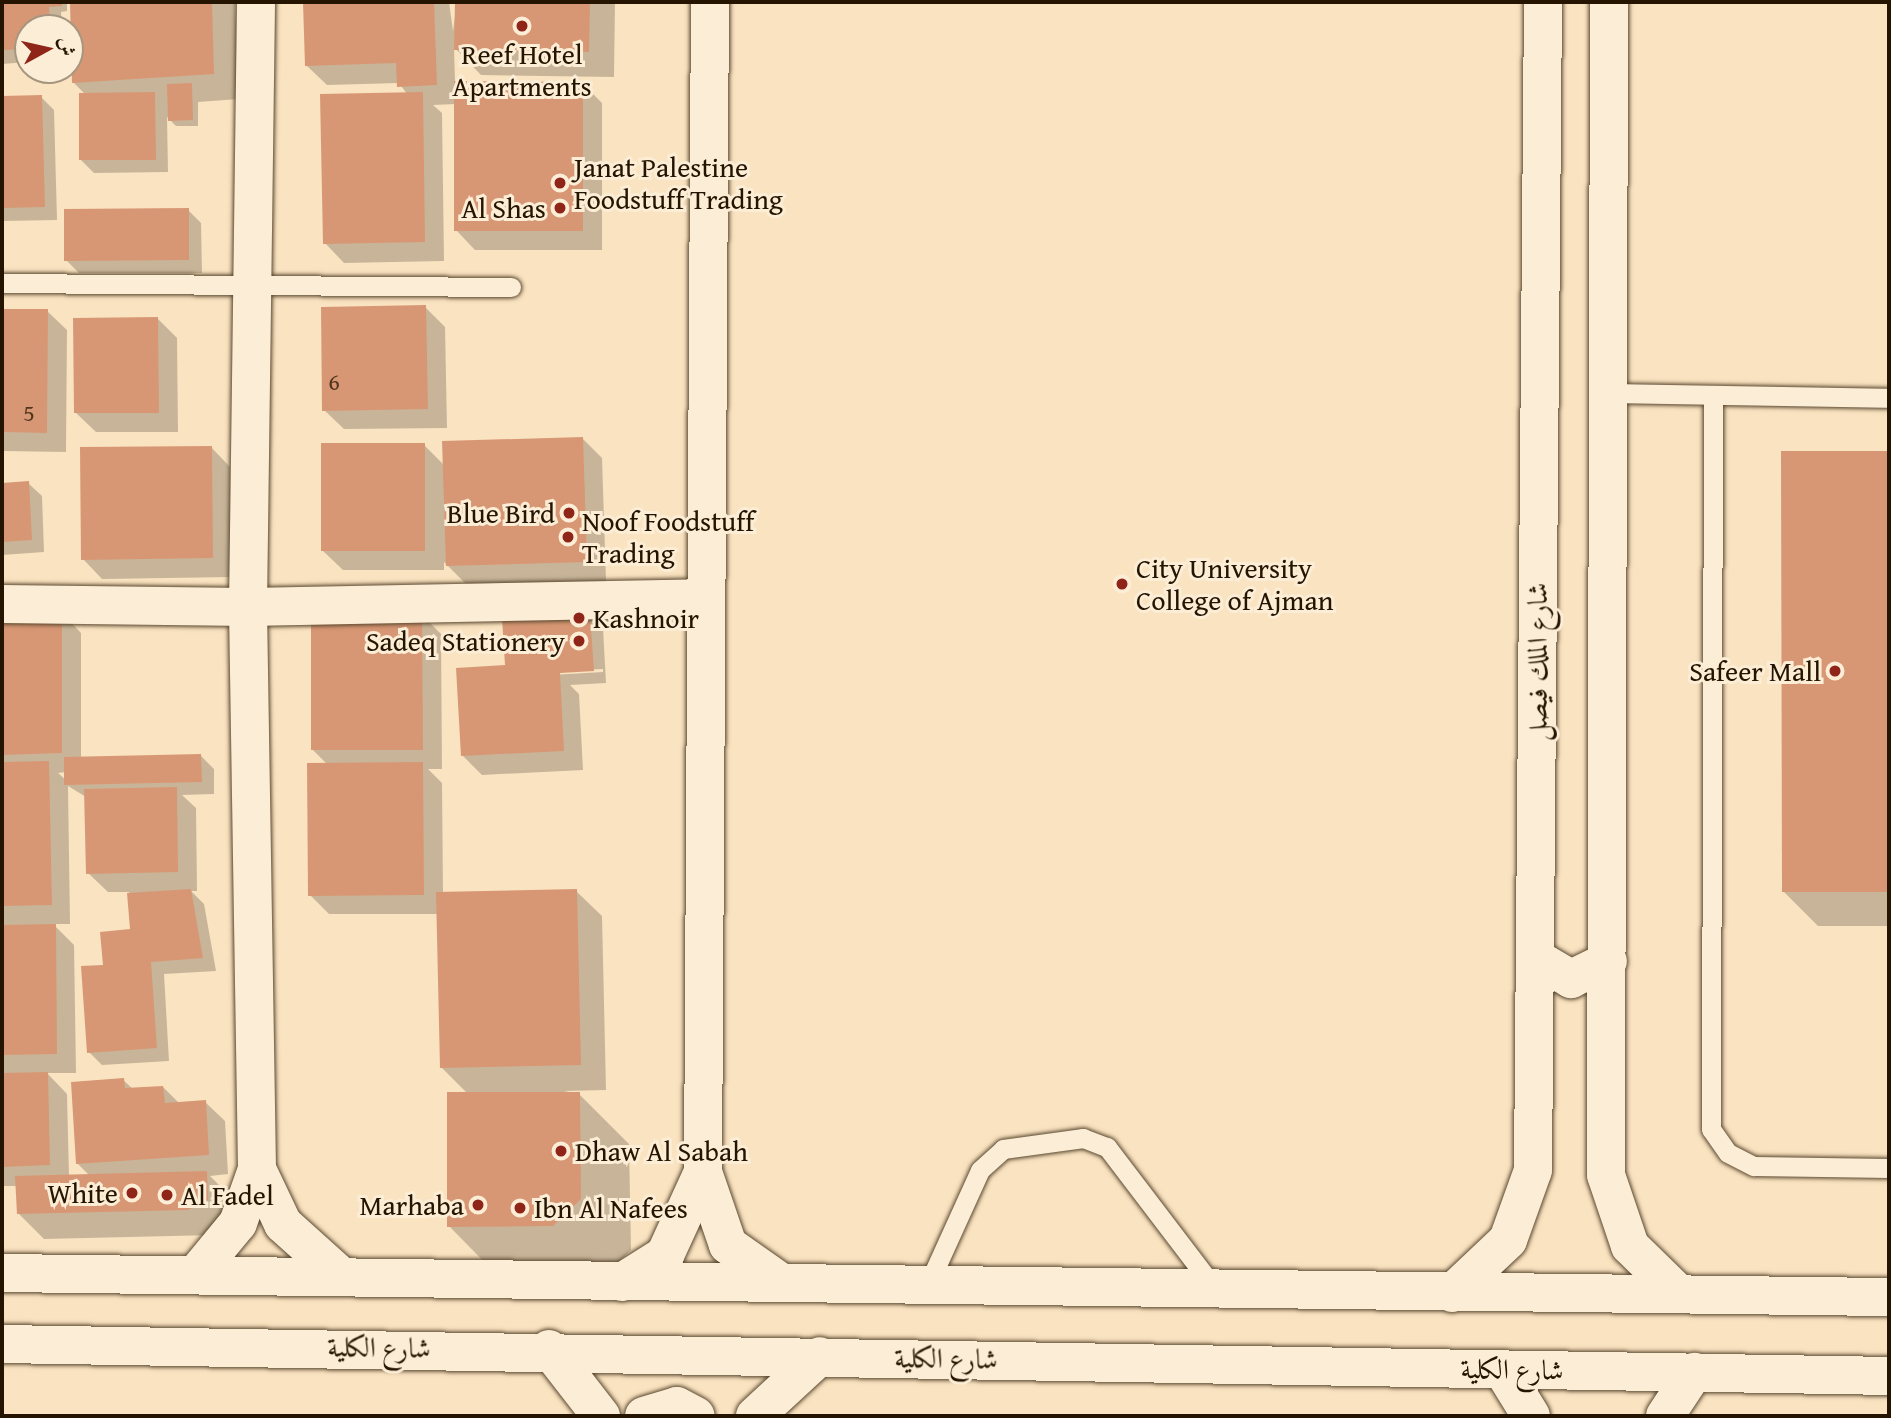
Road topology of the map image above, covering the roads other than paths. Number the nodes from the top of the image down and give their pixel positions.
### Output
1 (256, 2) edge
2 (710, 2) edge
3 (1543, 2) edge
4 (1609, 2) edge
5 (2, 282) edge
6 (250, 285) junction
7 (511, 286) dead end
8 (1605, 393) junction
9 (1713, 396) junction
10 (1889, 398) edge
11 (703, 598) junction
12 (2, 604) edge
13 (248, 607) junction
14 (1535, 958) junction
15 (1608, 961) junction
16 (1889, 1168) edge
17 (257, 1169) junction
18 (703, 1172) junction
19 (2, 1273) edge
20 (195, 1275) junction
21 (341, 1276) junction
22 (622, 1282) junction
23 (782, 1283) junction
24 (1212, 1285) junction
25 (927, 1287) junction
26 (1452, 1293) junction
27 (1678, 1293) junction
28 (1889, 1297) edge
29 (2, 1344) edge
30 (549, 1349) junction
31 (820, 1356) junction
32 (1502, 1368) junction
33 (1694, 1372) junction
34 (1889, 1376) edge
35 (601, 1416) edge
36 (645, 1416) edge
37 (696, 1416) edge
38 (754, 1416) edge
39 (1531, 1416) edge
40 (1665, 1416) edge

1 - 6 street
2 - 11 street
3 - 14 street, شارع الملك فيصل
4 - 8 street
5 - 6 lane
6 - 7 lane
6 - 13 street
8 - 9 lane
8 - 15 street
9 - 10 lane
9 - 16 lane
11 - 13 street
11 - 18 street
12 - 13 street
13 - 17 street
14 - 15 street
14 - 26 street, شارع الملك فيصل
15 - 27 street
17 - 20 street
17 - 21 street
18 - 22 street
18 - 23 street
19 - 20 street
20 - 21 street
21 - 22 street
22 - 23 street
23 - 25 street
24 - 25 street
24 - 25 lane
24 - 26 street
26 - 27 street
27 - 28 street
29 - 30 street, شارع الكلية
30 - 31 street, شارع الكلية
30 - 35 street
31 - 32 street, شارع الكلية
31 - 38 street
32 - 33 street, شارع الكلية
32 - 39 street
33 - 34 street, شارع الكلية
33 - 40 street
36 - 37 street

